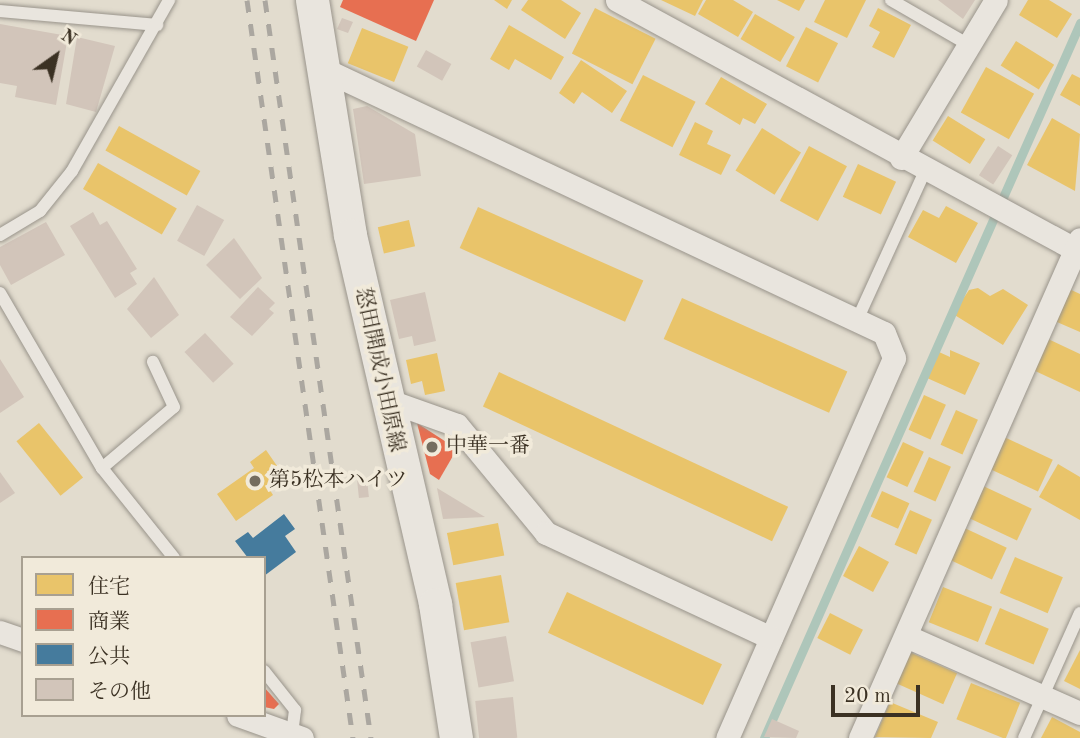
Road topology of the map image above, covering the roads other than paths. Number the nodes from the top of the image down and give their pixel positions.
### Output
1 (169, 0) edge
2 (312, 0) edge
3 (617, 0) edge
4 (891, 0) edge
5 (996, 0) edge
6 (0, 11) edge
7 (157, 25) junction
8 (969, 45) junction
9 (321, 68) junction
10 (901, 158) junction
11 (925, 172) junction
12 (0, 235) edge
13 (1078, 247) edge
14 (0, 293) edge
15 (858, 318) junction
16 (153, 362) dead end
17 (384, 398) junction
18 (102, 468) junction
19 (172, 556) edge
20 (1080, 613) edge
21 (0, 632) edge
22 (906, 636) junction
23 (771, 638) junction
24 (21, 639) edge
25 (266, 674) edge
26 (1042, 696) junction
27 (1080, 713) edge
28 (244, 717) edge
29 (288, 735) edge
30 (456, 738) edge
31 (727, 738) edge
32 (860, 738) edge
33 (1024, 738) edge

1 - 7 lane
2 - 9 main road, 怒田開成小田原線
3 - 10 street
4 - 8 lane
5 - 8 street
6 - 7 lane
7 - 12 lane
8 - 10 street
9 - 15 street
9 - 17 main road, 怒田開成小田原線
10 - 11 street
11 - 13 street
11 - 15 lane
13 - 22 street
14 - 18 lane
15 - 23 street
16 - 18 lane
17 - 23 street
17 - 30 main road, 怒田開成小田原線
18 - 19 lane
20 - 26 lane
21 - 24 street
22 - 26 street
22 - 32 street
23 - 31 street
25 - 29 lane
26 - 27 street
26 - 33 lane
28 - 29 street

